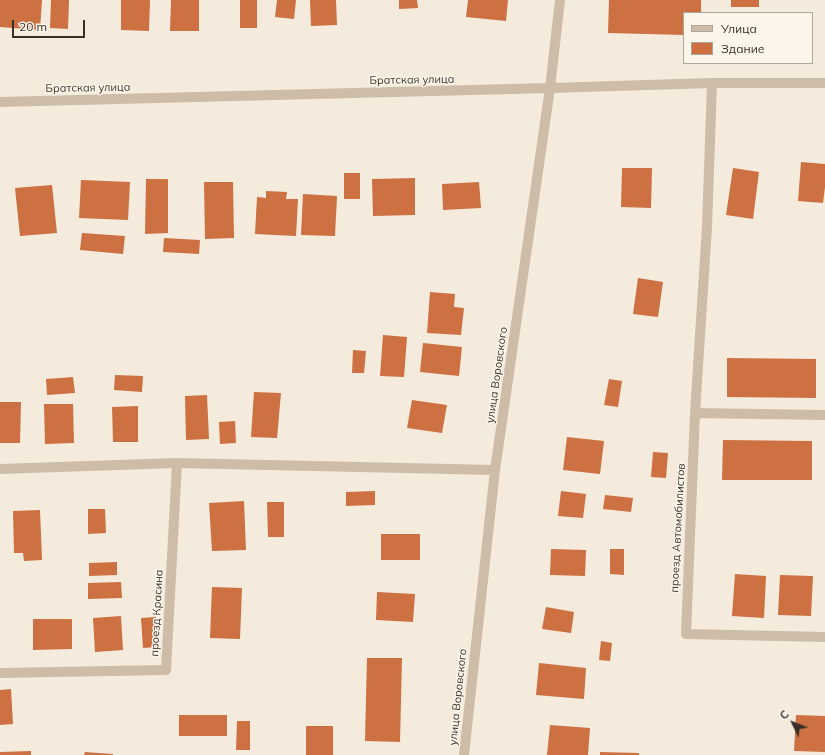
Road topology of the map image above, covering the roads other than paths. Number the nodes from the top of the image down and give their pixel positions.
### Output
1 (560, 0) edge
2 (712, 82) junction
3 (825, 82) edge
4 (550, 88) junction
5 (0, 102) edge
6 (695, 413) junction
7 (825, 415) edge
8 (177, 463) junction
9 (0, 469) edge
10 (495, 470) junction
11 (825, 637) edge
12 (0, 673) edge
13 (464, 755) edge

1 - 4 street, улица Воровского
2 - 3 street, Братская улица
2 - 4 street, Братская улица
2 - 6 street
4 - 5 street, Братская улица
4 - 10 street, улица Воровского
6 - 7 street
6 - 11 street, проезд Автомобилистов
8 - 9 street
8 - 10 street
8 - 12 street, проезд Красина
10 - 13 street, улица Воровского

